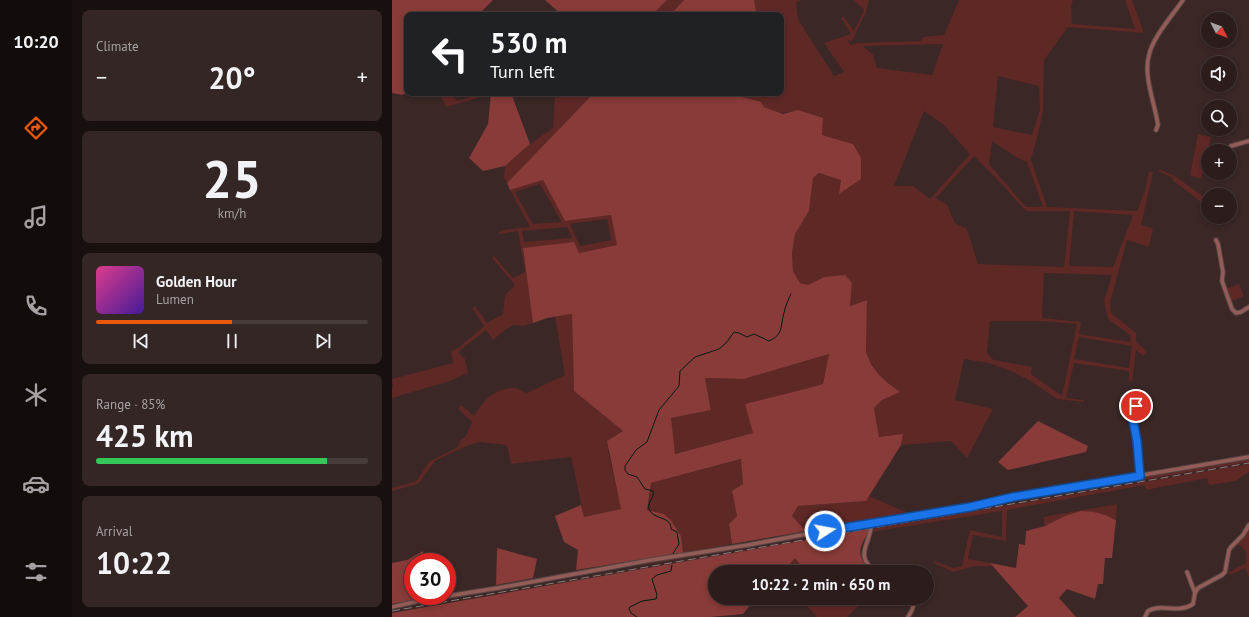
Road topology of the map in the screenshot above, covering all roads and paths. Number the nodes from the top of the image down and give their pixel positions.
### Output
1 (1183, 0) edge
2 (1156, 130) dead end
3 (1249, 141) edge
4 (1237, 144) edge
5 (1216, 240) dead end
6 (1249, 307) edge
7 (1144, 405) dead end
8 (1249, 457) edge
9 (1140, 476) junction
10 (871, 523) junction
11 (1249, 525) edge
12 (869, 565) edge
13 (1187, 572) dead end
14 (1195, 593) junction
15 (914, 605) edge
16 (392, 607) edge
17 (908, 617) edge
18 (1145, 617) edge

1 - 2 street
3 - 4 street
5 - 6 street
7 - 9 street
8 - 9 street
9 - 10 street
10 - 12 street
10 - 16 street
11 - 14 street
13 - 14 street
14 - 18 street
15 - 17 street

